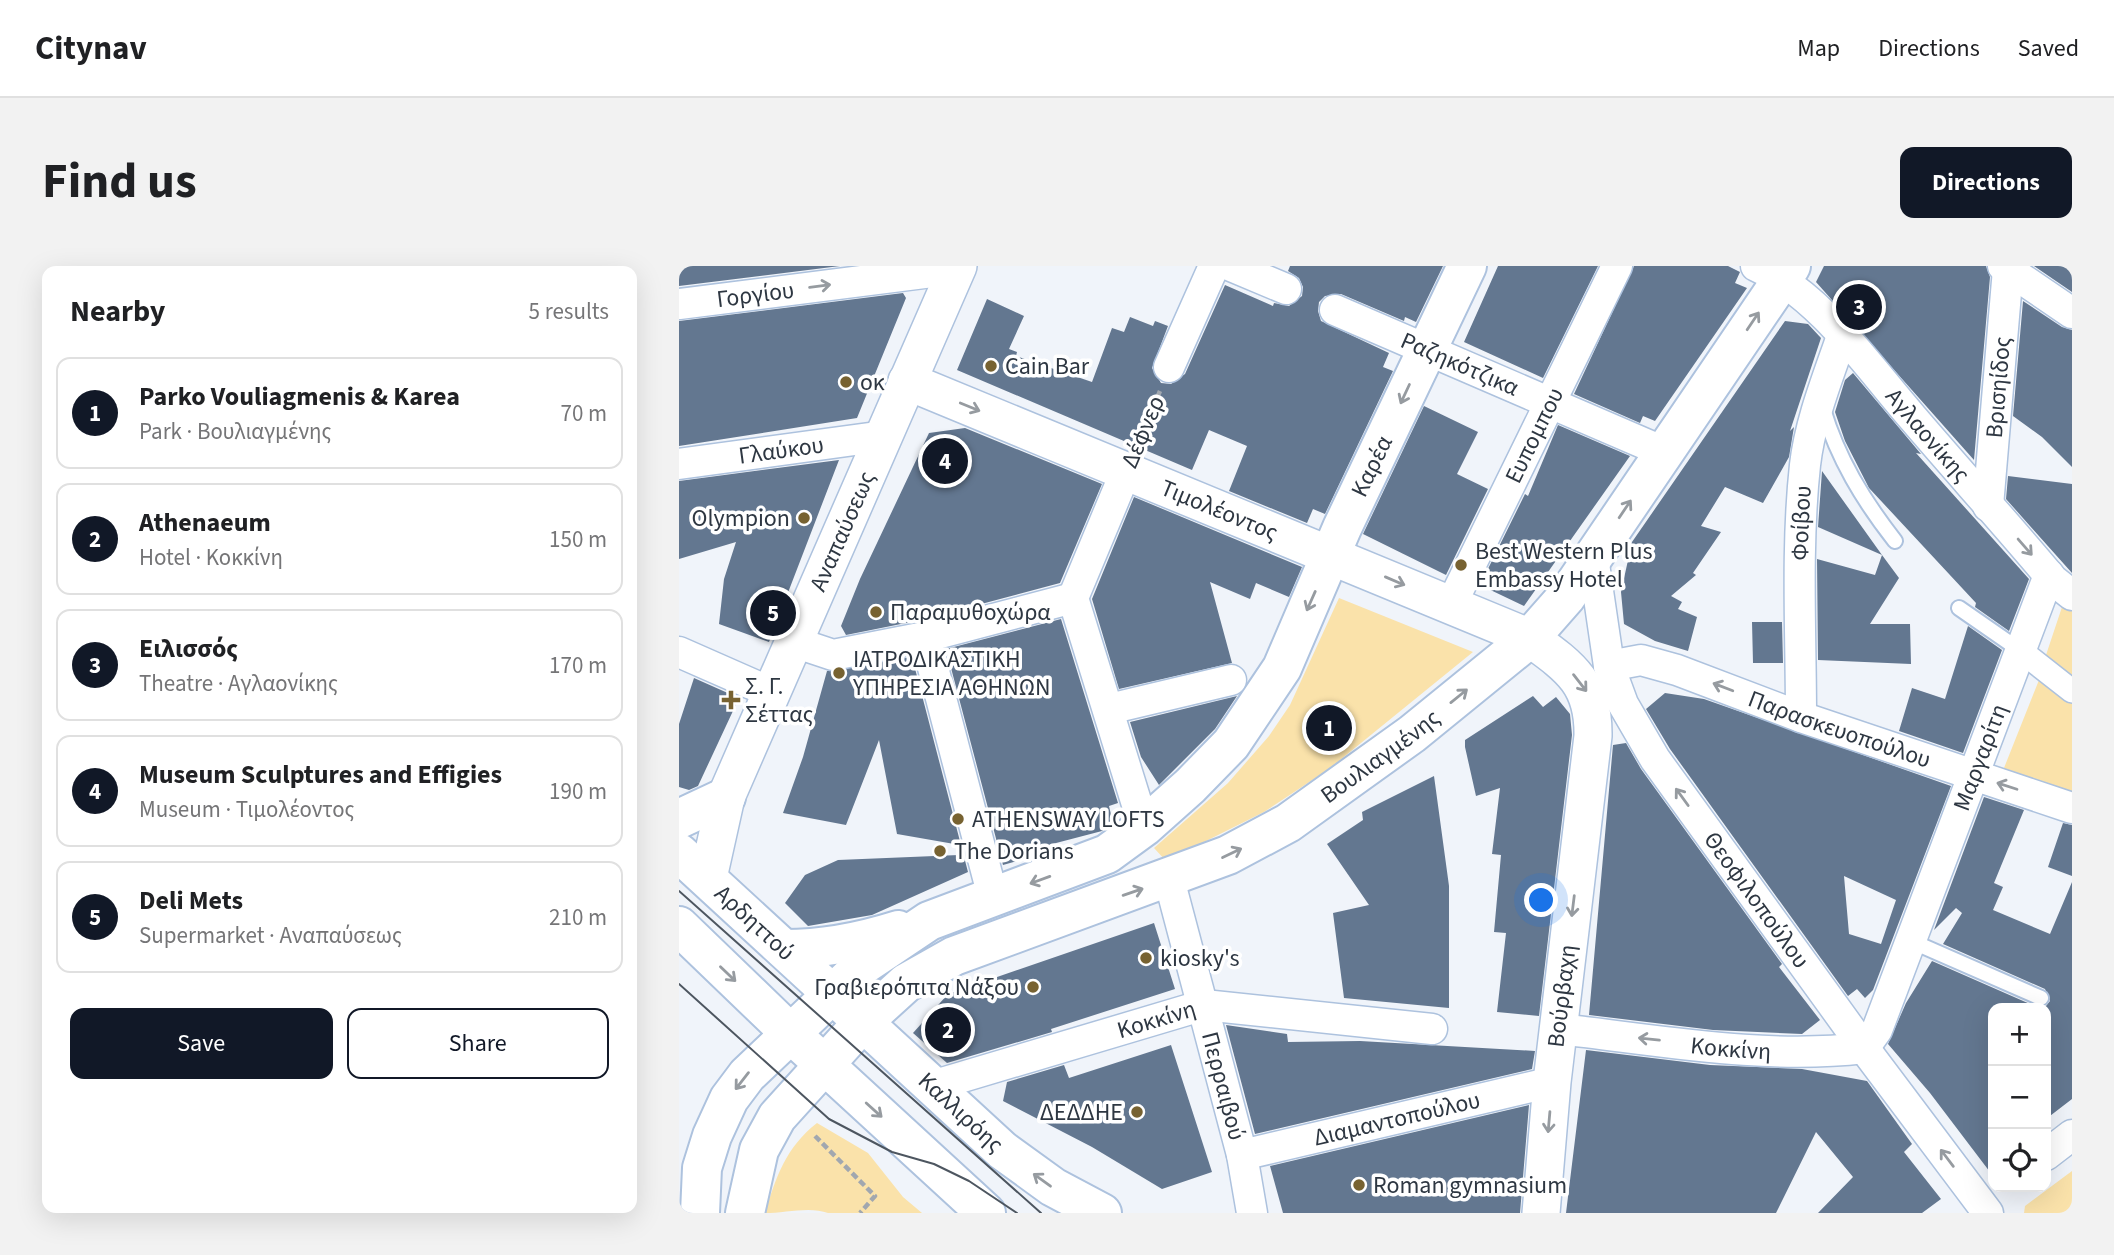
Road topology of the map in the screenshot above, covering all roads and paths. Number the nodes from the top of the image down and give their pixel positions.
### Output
1 (1214, 266) edge
2 (1231, 266) edge
3 (1467, 266) edge
4 (1618, 266) edge
5 (957, 268) edge
6 (2005, 268) edge
7 (1776, 270) edge
8 (1286, 289) dead end
9 (679, 304) edge
10 (1335, 310) dead end
11 (2072, 313) edge
12 (1842, 336) junction
13 (1426, 349) junction
14 (1169, 367) joint
15 (907, 382) junction
16 (1820, 401) junction
17 (1551, 402) junction
18 (884, 436) junction
19 (1664, 452) junction
20 (679, 464) edge
21 (1126, 471) junction
22 (1989, 506) junction
23 (1895, 541) dead end
24 (1332, 555) junction
25 (1593, 557) junction
26 (2049, 575) junction
27 (2072, 595) edge
28 (1073, 598) junction
29 (1451, 605) junction
30 (1959, 608) dead end
31 (925, 637) junction
32 (1530, 638) junction
33 (794, 642) junction
34 (2021, 651) junction
35 (679, 652) edge
36 (1609, 666) junction
37 (1282, 668) junction
38 (1231, 680) joint
39 (2072, 691) edge
40 (772, 693) junction
41 (1109, 709) junction
42 (1801, 717) junction
43 (1973, 775) junction
44 (726, 797) junction
45 (2072, 808) edge
46 (679, 819) edge
47 (1144, 827) junction
48 (679, 853) edge
49 (708, 878) junction
50 (1169, 879) junction
51 (993, 897) junction
52 (929, 921) junction
53 (679, 926) edge
54 (1911, 941) junction
55 (784, 948) junction
56 (832, 994) junction
57 (2041, 998) dead end
58 (1204, 1004) junction
59 (863, 1022) junction
60 (1432, 1029) dead end
61 (1559, 1029) junction
62 (790, 1033) junction
63 (1864, 1048) junction
64 (824, 1065) junction
65 (1552, 1082) junction
66 (932, 1086) junction
67 (2072, 1135) edge
68 (815, 1136) dead end
69 (2051, 1150) edge
70 (1242, 1155) junction
71 (1984, 1204) edge
72 (700, 1213) edge
73 (745, 1213) edge
74 (860, 1213) edge
75 (986, 1213) edge
76 (1102, 1213) edge
77 (1252, 1213) edge
78 (1541, 1213) edge

1 - 14 street, Δέφνερ
2 - 8 street
3 - 13 main road, Καρέα
4 - 17 street, Ευπομπου
9 -> 5 street, Γοργίου
5 - 15 street, Αναπαύσεως
6 - 11 street
6 - 22 street, Βρισηίδος
7 - 12 street, Αγλαονίκης
19 -> 7 main road, Βουλιαγμένης
10 - 13 street, Ραζηκότζικα
12 - 16 street, Φοίβου
12 - 22 street, Αγλαονίκης
13 - 17 street, Ραζηκότζικα
13 -> 24 main road, Καρέα
14 - 21 path, Δέφνερ
15 - 18 street, Αναπαύσεως
15 -> 21 street, Τιμολέοντος
16 - 23 lane
16 - 42 street, Φοίβου
17 - 19 street, Ραζηκότζικα
17 - 29 street, Ευπομπου
18 - 20 street, Γλαύκου
18 - 33 street, Αναπαύσεως
25 -> 19 main road, Βουλιαγμένης
21 - 24 street, Τιμολέοντος
21 - 28 street, Δέφνερ
22 -> 26 street, Αγλαονίκης
24 -> 29 street, Τιμολέοντος
24 -> 37 main road, Καρέα
25 - 32 main road, Βουλιαγμένης
25 - 36 street, Θεοφιλοπούλου
26 - 27 street, Αγλαονίκης
26 - 34 street, Μαργαρίτη
28 - 31 street
28 - 41 street
29 - 32 street, Τιμολέοντος
30 - 34 lane
31 - 33 street
31 - 51 street
50 -> 32 main road, Βουλιαγμένης
32 -> 61 street, Βούρβαχη
33 - 40 street, Αναπαύσεως
34 - 39 street
34 - 43 street, Μαργαρίτη
35 - 40 street
42 -> 36 street, Παρασκευοπούλου
63 -> 36 street, Θεοφιλοπούλου
37 - 38 street
37 - 47 main road, Καρέα
38 - 41 street
40 - 44 street, Αναπαύσεως
41 - 47 street
42 - 43 street, Παρασκευοπούλου
45 -> 43 street, Παρασκευοπούλου
43 - 54 street, Μαργαρίτη
44 - 46 main road
44 - 49 street, Αναπαύσεως
47 -> 51 main road
48 - 49 main road, Αρδηττού
49 - 55 main road, Αρδηττού
50 - 58 street, Περραιβού
59 -> 50 main road, Βουλιαγμένης
51 - 52 main road
52 - 55 main road
52 - 56 main road
53 -> 62 main road
54 - 57 lane
54 - 63 street, Μαργαρίτη
55 - 56 main road, Αρδηττού
56 - 59 main road, Καλλιρόης
56 - 62 main road
58 - 60 street, Κοκκίνη
58 - 66 street, Κοκκίνη
58 - 70 street, Περραιβού
59 - 64 main road, Βουλιαγμένης
59 - 66 main road, Καλλιρόης
63 -> 61 street, Κοκκίνη
61 - 65 street, Βούρβαχη
62 - 64 main road
62 -> 72 main road
71 -> 63 street, Θεοφιλοπούλου
64 - 73 main road, Βουλιαγμένης
64 -> 75 main road
65 - 70 street, Διαμαντοπούλου
65 -> 78 street, Βούρβαχη
76 -> 66 main road, Καλλιρόης
67 - 69 street
68 - 74 path
70 - 77 street, Περραιβού

